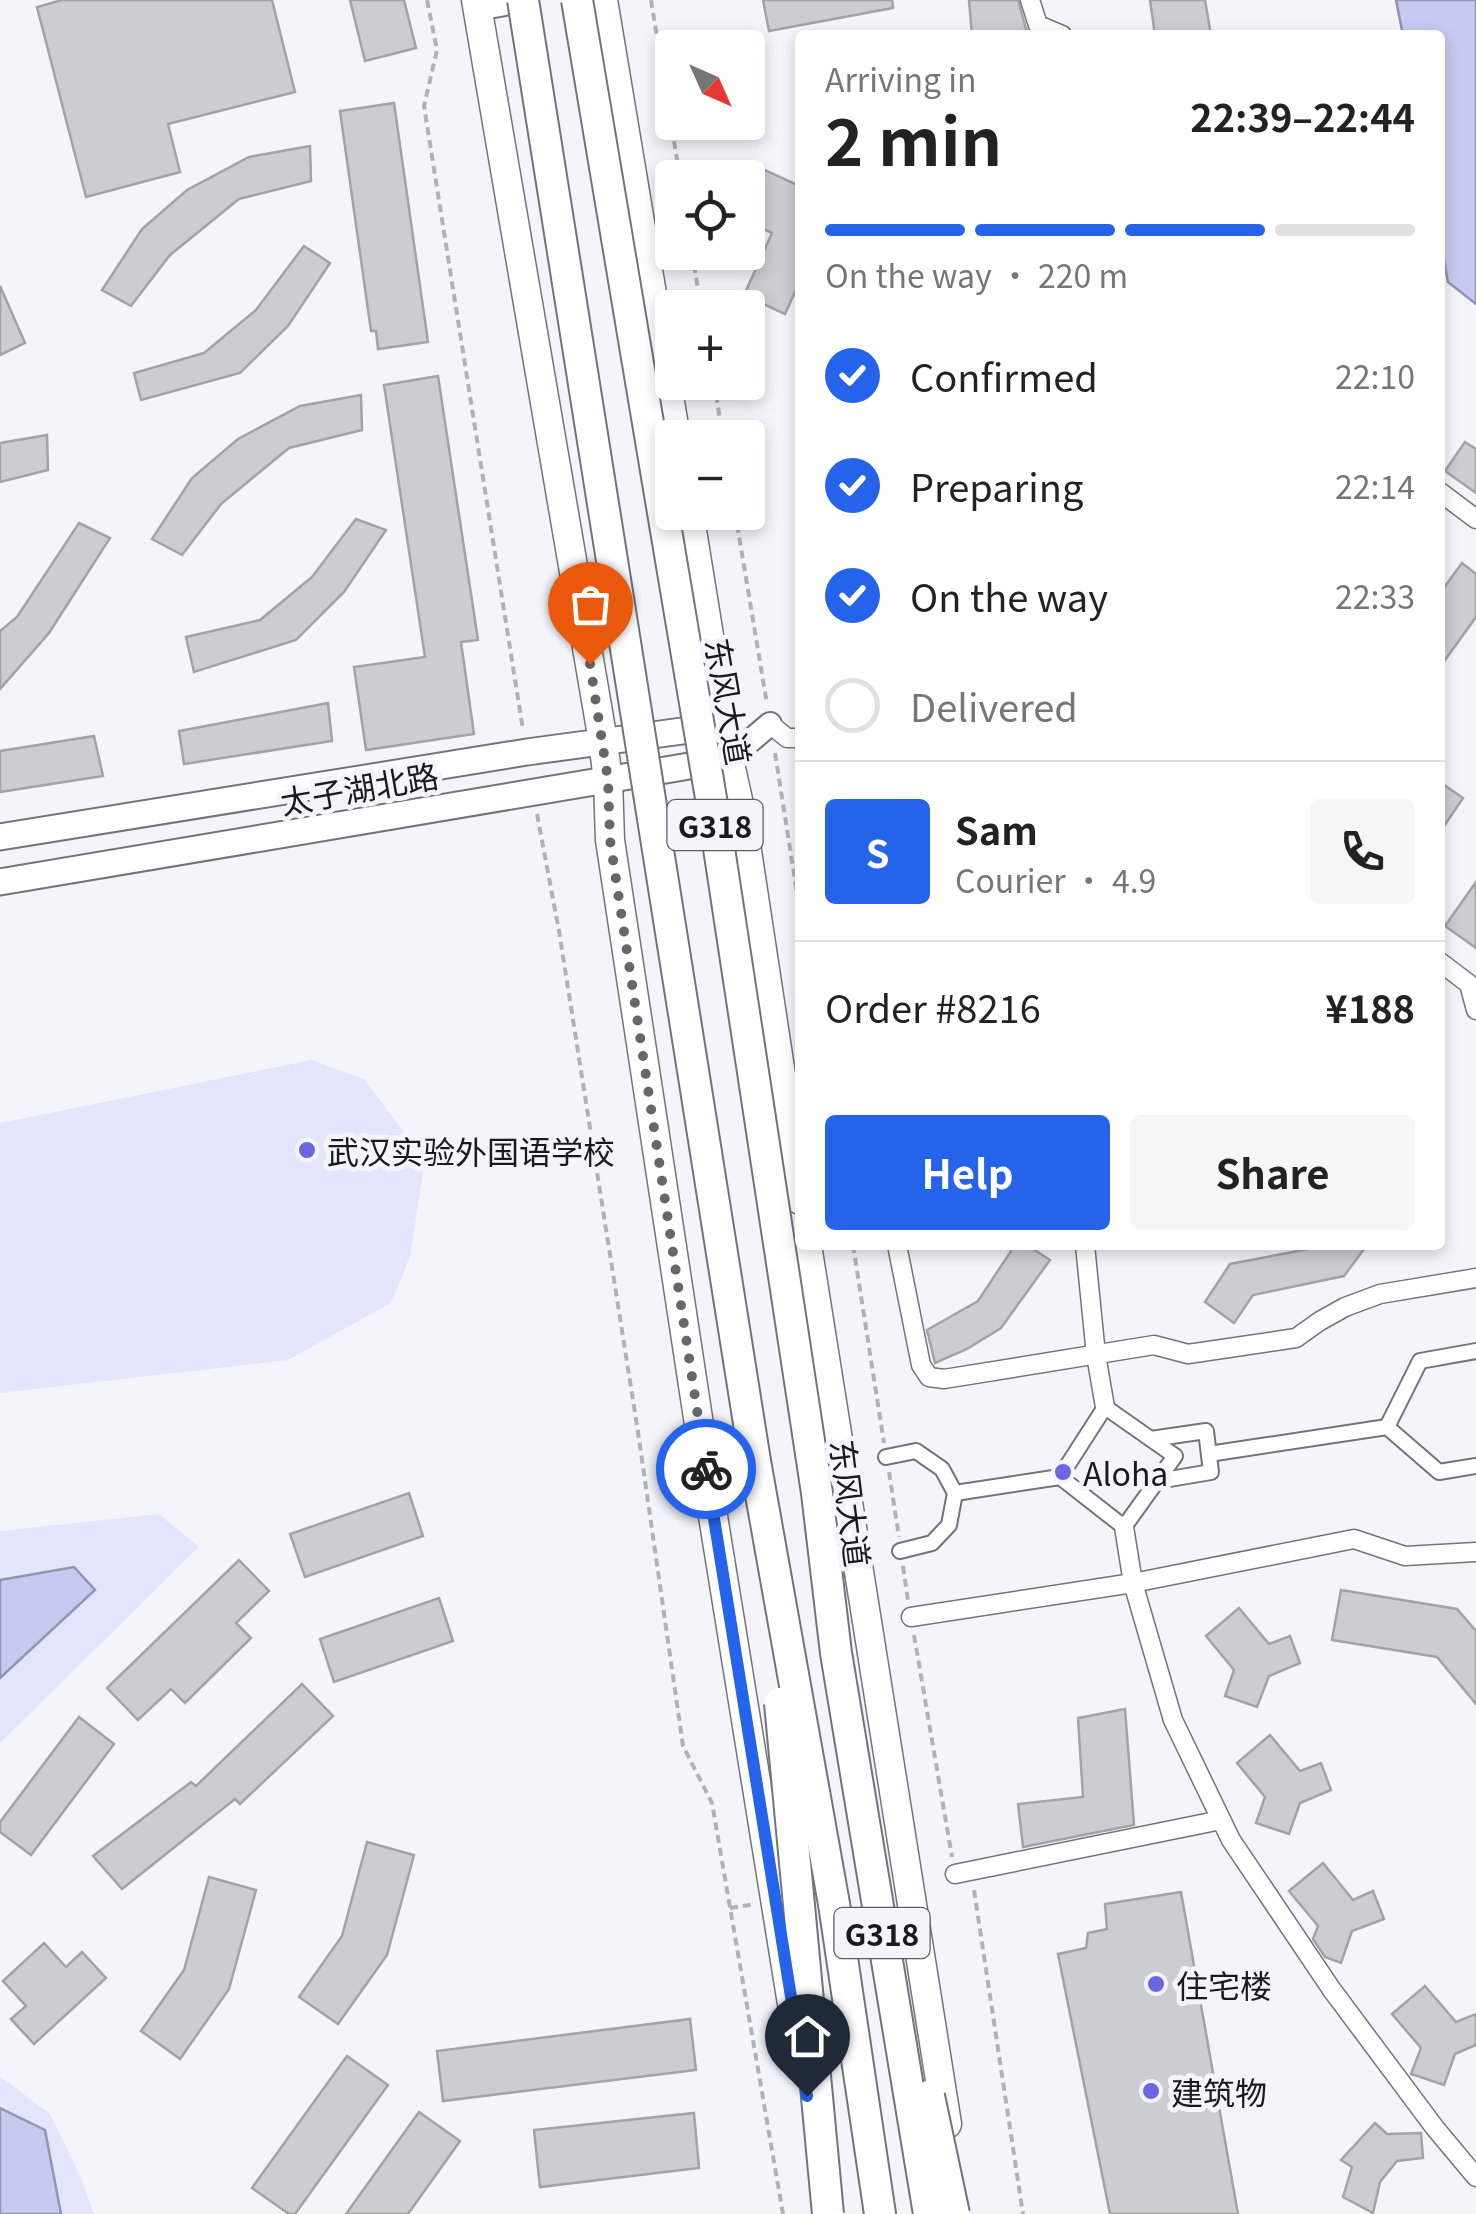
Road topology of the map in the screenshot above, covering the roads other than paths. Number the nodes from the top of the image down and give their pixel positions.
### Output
1 (525, 0) edge
2 (577, 0) edge
3 (604, 0) edge
4 (1030, 0) edge
5 (477, 5) edge
6 (1050, 30) edge
7 (673, 420) edge
8 (1445, 496) edge
9 (1476, 519) edge
10 (691, 530) edge
11 (770, 724) joint
12 (724, 725) junction
13 (795, 738) edge
14 (603, 741) junction
15 (729, 759) junction
16 (608, 780) junction
17 (0, 837) edge
18 (0, 882) edge
19 (1445, 966) edge
20 (1476, 1010) edge
21 (795, 1167) edge
22 (808, 1250) edge
23 (898, 1250) edge
24 (1086, 1250) edge
25 (1476, 1278) edge
26 (1476, 1351) edge
27 (1096, 1355) junction
28 (1105, 1406) junction
29 (1387, 1427) junction
30 (1152, 1440) junction
31 (1209, 1454) junction
32 (886, 1457) dead end
33 (756, 1461) junction
34 (1476, 1466) edge
35 (1060, 1477) junction
36 (1158, 1481) junction
37 (956, 1494) junction
38 (1124, 1526) junction
39 (900, 1551) dead end
40 (1476, 1552) edge
41 (1133, 1582) junction
42 (911, 1618) dead end
43 (836, 1653) junction
44 (1222, 1820) junction
45 (963, 1872) road end
46 (1476, 2177) edge
47 (827, 2214) edge
48 (880, 2214) edge
49 (929, 2214) edge
50 (958, 2214) edge

1 - 5 street
1 - 33 highway, G318, bridge
2 - 43 highway, 东风大道 / G318, bridge
3 - 7 main road
4 - 6 street
5 - 14 main road
8 - 9 street
10 - 12 main road
11 - 13 street
11 - 15 street
12 - 14 main road, 太子湖北路
12 - 15 main road
14 - 16 main road
14 - 17 main road, 太子湖北路
15 - 16 main road, 太子湖北路
15 - 21 main road
16 - 18 main road, 太子湖北路
16 - 47 main road
19 - 20 street
22 - 50 main road
23 - 27 street
24 - 27 street
25 - 27 street
26 - 29 street
27 - 28 street
28 - 30 street
28 - 35 street
29 - 31 street
29 - 34 street
30 - 31 street
30 - 36 street
31 - 36 street
32 - 37 street
33 - 47 highway, bridge
33 - 48 highway, G318, bridge
35 - 37 street
35 - 38 street
36 - 38 street
37 - 39 street
38 - 41 street
40 - 41 street
41 - 42 street
41 - 44 street
43 - 49 highway, G318, bridge
43 - 50 highway, bridge
44 - 45 street
44 - 46 street

